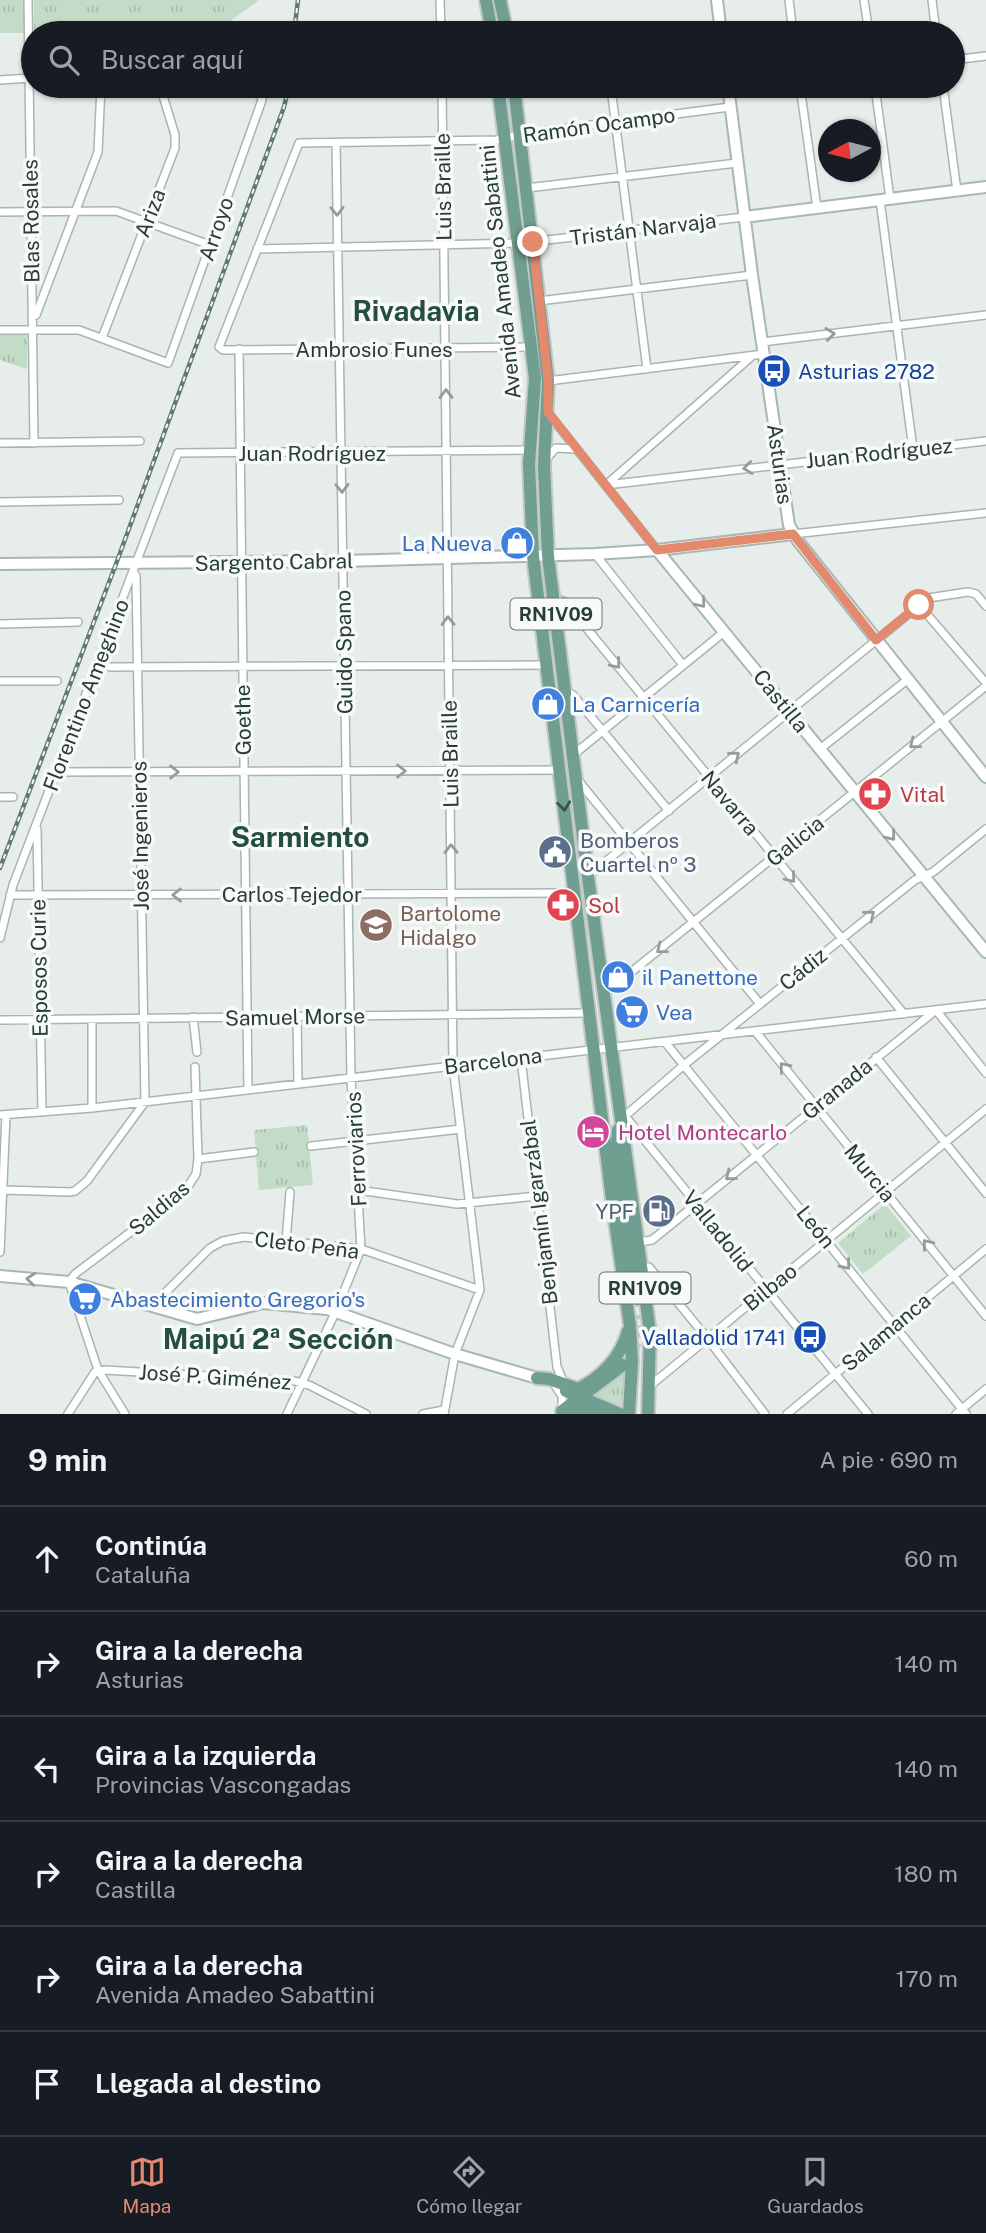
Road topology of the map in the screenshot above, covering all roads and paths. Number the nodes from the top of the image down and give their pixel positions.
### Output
1 (28, 0) edge
2 (440, 0) edge
3 (486, 0) edge
4 (502, 0) edge
5 (717, 0) edge
6 (789, 0) edge
7 (864, 0) edge
8 (932, 0) edge
9 (29, 21) edge
10 (441, 21) edge
11 (490, 21) edge
12 (505, 21) edge
13 (720, 21) edge
14 (792, 21) edge
15 (867, 21) edge
16 (935, 21) edge
17 (986, 56) edge
18 (965, 59) edge
19 (21, 79) edge
20 (0, 80) edge
21 (31, 98) edge
22 (101, 98) edge
23 (163, 98) edge
24 (261, 98) edge
25 (442, 98) edge
26 (500, 98) edge
27 (516, 98) edge
28 (612, 98) edge
29 (729, 98) edge
30 (802, 98) edge
31 (877, 98) edge
32 (945, 98) edge
33 (730, 107) junction
34 (615, 121) junction
35 (521, 135) junction
36 (505, 139) junction
37 (442, 141) junction
38 (336, 143) junction
39 (737, 163) junction
40 (622, 177) junction
41 (986, 187) edge
42 (527, 188) junction
43 (957, 191) junction
44 (885, 200) junction
45 (817, 208) junction
46 (76, 210) junction
47 (30, 211) junction
48 (0, 212) edge
49 (744, 217) junction
50 (146, 223) junction
51 (629, 230) junction
52 (533, 242) junction
53 (518, 243) junction
54 (210, 244) junction
55 (444, 245) junction
56 (338, 248) junction
57 (257, 249) junction
58 (752, 275) junction
59 (637, 289) junction
60 (540, 301) junction
61 (986, 315) edge
62 (32, 317) junction
63 (896, 326) junction
64 (31, 329) junction
65 (0, 330) edge
66 (102, 338) junction
67 (762, 342) junction
68 (531, 348) junction
69 (239, 349) junction
70 (340, 349) junction
71 (445, 349) junction
72 (764, 354) junction
73 (751, 357) junction
74 (647, 369) junction
75 (548, 380) junction
76 (548, 412) junction
77 (140, 441) dead end
78 (986, 441) edge
79 (0, 443) edge
80 (34, 443) junction
81 (576, 449) junction
82 (914, 449) junction
83 (530, 450) junction
84 (178, 453) joint
85 (240, 453) junction
86 (341, 453) junction
87 (446, 453) junction
88 (780, 464) junction
89 (544, 466) junction
90 (606, 485) junction
91 (119, 500) dead end
92 (0, 502) edge
93 (986, 513) edge
94 (793, 534) junction
95 (657, 550) junction
96 (595, 554) junction
97 (533, 556) junction
98 (548, 556) junction
99 (447, 558) junction
100 (343, 561) junction
101 (242, 562) junction
102 (0, 565) edge
103 (134, 568) junction
104 (554, 598) junction
105 (919, 605) junction
106 (986, 606) edge
107 (78, 622) dead end
108 (0, 624) edge
109 (724, 632) junction
110 (876, 640) junction
111 (449, 665) junction
112 (547, 665) junction
113 (243, 666) junction
114 (345, 666) junction
115 (683, 666) junction
116 (110, 667) dead end
117 (137, 667) junction
118 (907, 680) junction
119 (0, 681) edge
120 (57, 681) dead end
121 (986, 684) edge
122 (566, 691) junction
123 (643, 698) junction
124 (790, 712) junction
125 (942, 722) junction
126 (602, 731) junction
127 (820, 749) junction
128 (573, 755) junction
129 (450, 770) junction
130 (560, 770) junction
131 (244, 771) junction
132 (346, 771) junction
133 (56, 772) junction
134 (139, 772) junction
135 (576, 777) junction
136 (986, 777) edge
137 (709, 778) junction
138 (855, 792) junction
139 (0, 797) edge
140 (13, 797) dead end
141 (669, 811) junction
142 (37, 825) junction
143 (986, 829) edge
144 (629, 843) junction
145 (775, 857) junction
146 (924, 876) junction
147 (588, 877) junction
148 (575, 893) junction
149 (245, 894) junction
150 (348, 894) junction
151 (451, 894) junction
152 (10, 895) junction
153 (38, 895) junction
154 (141, 895) junction
155 (694, 923) junction
156 (0, 938) edge
157 (842, 938) junction
158 (986, 952) edge
159 (604, 994) junction
160 (760, 1004) junction
161 (986, 1004) edge
162 (936, 1010) junction
163 (589, 1013) junction
164 (904, 1014) junction
165 (452, 1015) junction
166 (350, 1016) junction
167 (193, 1017) junction
168 (296, 1017) junction
169 (144, 1018) junction
170 (247, 1018) junction
171 (40, 1019) junction
172 (92, 1019) junction
173 (0, 1020) edge
174 (755, 1031) junction
175 (722, 1035) junction
176 (665, 1042) junction
177 (611, 1047) junction
178 (593, 1050) junction
179 (197, 1052) dead end
180 (876, 1057) junction
181 (521, 1058) junction
182 (684, 1065) junction
183 (453, 1066) junction
184 (195, 1067) dead end
185 (986, 1073) edge
186 (351, 1078) junction
187 (298, 1084) junction
188 (248, 1090) junction
189 (195, 1096) junction
190 (145, 1102) junction
191 (816, 1106) junction
192 (92, 1108) junction
193 (986, 1109) edge
194 (42, 1112) junction
195 (3, 1115) edge
196 (622, 1119) junction
197 (461, 1129) junction
198 (355, 1141) junction
199 (945, 1143) junction
200 (311, 1146) dead end
201 (254, 1152) dead end
202 (757, 1155) junction
203 (198, 1159) junction
204 (4, 1190) junction
205 (358, 1190) junction
206 (290, 1192) dead end
207 (885, 1192) junction
208 (986, 1193) edge
209 (537, 1196) junction
210 (470, 1205) junction
211 (696, 1205) junction
212 (826, 1240) junction
213 (286, 1242) junction
214 (639, 1242) junction
215 (361, 1249) junction
216 (986, 1250) edge
217 (0, 1252) edge
218 (642, 1267) junction
219 (0, 1276) edge
220 (954, 1276) junction
221 (69, 1282) junction
222 (481, 1290) junction
223 (766, 1290) junction
224 (153, 1305) junction
225 (336, 1311) junction
226 (640, 1315) tunnel mouth
227 (986, 1316) edge
228 (895, 1325) junction
229 (630, 1326) junction
230 (707, 1338) junction
231 (455, 1354) junction
232 (623, 1365) tunnel mouth
233 (557, 1367) junction
234 (98, 1370) junction
235 (836, 1374) junction
236 (302, 1382) junction
237 (552, 1382) junction
238 (650, 1385) junction
239 (986, 1389) edge
240 (583, 1397) junction
241 (444, 1412) edge
242 (962, 1412) edge
243 (569, 1413) edge
244 (68, 1414) edge
245 (125, 1414) edge
246 (287, 1414) edge
247 (366, 1414) edge
248 (423, 1414) edge
249 (611, 1414) edge
250 (620, 1414) edge
251 (629, 1414) edge
252 (648, 1414) edge
253 (765, 1414) edge
254 (787, 1414) edge
255 (868, 1414) edge

1 - 9 street, Blas Rosales
2 - 10 street
3 - 11 main road
4 - 12 main road
5 - 13 street
6 - 14 street
7 - 15 street
8 - 16 street
17 - 18 street
19 - 20 street
21 - 47 street, Blas Rosales
22 - 46 street
23 - 50 street, Ariza
24 - 54 street, Arroyo
25 - 37 street, Luis Braille
26 - 36 main road, Avenida Amadeo Sabattini / RN1V09
27 - 35 main road, Avenida Amadeo Sabattini / RN1V09
28 - 34 street
29 - 33 street, Asturias
30 - 45 street
31 - 44 street
32 - 43 street
33 - 34 street, Ramón Ocampo
33 - 39 street, Asturias
34 - 35 street, Ramón Ocampo
34 - 40 street
35 - 36 street, Ramón Ocampo
35 - 42 main road, Avenida Amadeo Sabattini / RN1V09
36 - 37 street, Ramón Ocampo
36 - 53 main road, Avenida Amadeo Sabattini / RN1V09
37 - 38 street, Ramón Ocampo
37 - 55 street, Luis Braille
38 -> 56 street, Guido Spano
38 - 57 street, Ramón Ocampo
39 - 40 street
39 - 49 street, Asturias
40 - 42 street
40 - 51 street
41 - 43 street, Tristán Narvaja
42 - 52 main road, Avenida Amadeo Sabattini / RN1V09
43 - 44 street, Tristán Narvaja
44 - 45 street, Tristán Narvaja
44 - 63 street
45 - 49 street, Tristán Narvaja
46 - 47 street
46 - 50 street
46 - 62 street
47 - 48 street
47 - 62 street, Blas Rosales
49 - 51 street, Tristán Narvaja
49 - 58 street, Asturias
50 - 54 street
50 - 66 street, Ariza
51 - 52 street, Tristán Narvaja
51 - 59 street
52 - 53 street, Tristán Narvaja
52 - 60 main road, Avenida Amadeo Sabattini / RN1V09
53 - 55 street, Tristán Narvaja
53 - 68 main road, Avenida Amadeo Sabattini / RN1V09
54 - 66 street, Arroyo
55 - 56 street, Tristán Narvaja
55 - 71 street, Luis Braille
56 - 57 street, Tristán Narvaja
56 - 70 street, Guido Spano
57 - 69 street, Ambrosio Funes
58 - 59 street
58 - 67 street, Asturias
59 - 60 street
59 - 74 street
60 - 75 main road, Avenida Amadeo Sabattini / RN1V09
61 - 63 street
62 - 64 street, Blas Rosales
67 -> 63 street
63 - 82 street
64 - 65 street
64 - 66 street
64 - 80 street, Blas Rosales
67 - 72 street, Asturias
68 - 71 street, Ambrosio Funes
68 - 83 main road, Avenida Amadeo Sabattini / RN1V09
69 - 70 street, Ambrosio Funes
69 - 85 street, Goethe
70 - 71 street, Ambrosio Funes
70 - 86 street, Guido Spano
87 -> 71 street, Luis Braille
72 - 73 street
72 - 88 street, Asturias
73 - 74 street
73 - 90 street
74 - 75 street
75 - 76 main road, Avenida Amadeo Sabattini / RN1V09
76 - 81 street, Castilla
76 - 89 main road, Avenida Amadeo Sabattini / RN1V09
77 - 80 street
78 - 82 street, Juan Rodríguez
79 - 80 street
81 - 89 street
81 - 90 street, Castilla
82 - 88 street, Juan Rodríguez
83 - 87 street, Juan Rodríguez
83 - 97 main road, Avenida Amadeo Sabattini / RN1V09
84 - 85 street, Juan Rodríguez
84 - 103 street, Florentino Ameghino
85 - 86 street, Juan Rodríguez
85 - 101 street, Goethe
86 - 87 street, Juan Rodríguez
86 -> 100 street, Guido Spano
87 - 99 street, Luis Braille
88 -> 90 street, Juan Rodríguez
88 - 94 street, Asturias
89 - 98 main road, Avenida Amadeo Sabattini / RN1V09
90 - 95 street, Castilla
91 - 92 street
93 - 94 street
94 - 95 street, Sargento Cabral
94 - 110 street, Asturias
95 - 96 street, Sargento Cabral
95 -> 109 street, Castilla
96 - 98 street, Sargento Cabral
96 - 115 street
97 - 98 street, Sargento Cabral
97 - 99 street, Sargento Cabral
97 - 112 main road, Avenida Amadeo Sabattini / RN1V09
98 - 104 main road, Avenida Amadeo Sabattini / RN1V09
99 - 100 street, Sargento Cabral
111 -> 99 street, Luis Braille
100 - 101 street, Sargento Cabral
100 - 114 street, Guido Spano
101 - 103 street, Sargento Cabral
101 - 113 street, Goethe
102 - 103 street, Sargento Cabral
103 - 117 street, José Ingenieros
103 - 133 street, Florentino Ameghino
104 - 122 main road, Avenida Amadeo Sabattini / RN1V09
104 -> 123 street, Navarra
105 - 106 street
105 - 110 street
105 - 121 street
107 - 108 street
109 - 115 street
109 - 124 street, Castilla
110 - 118 street, Asturias
110 - 124 street
111 - 112 street
111 - 114 street
111 - 129 street, Luis Braille
112 - 130 main road, Avenida Amadeo Sabattini / RN1V09
113 - 114 street
113 - 117 street
113 - 131 street, Goethe
114 - 132 street, Guido Spano
115 - 123 street
116 - 117 street
117 - 134 street, José Ingenieros
118 - 125 street, Asturias
118 - 127 street
119 - 120 street
121 - 125 street, Galicia
122 - 126 street
122 - 128 main road, Avenida Amadeo Sabattini / RN1V09
123 - 126 street
123 - 137 street, Navarra
124 - 127 street, Castilla
137 -> 124 street
125 - 136 street, Asturias
125 -> 138 street, Galicia
126 - 128 street
126 - 141 street
127 - 138 street, Castilla
128 - 135 main road, Avenida Amadeo Sabattini / RN1V09
129 - 130 street
132 -> 129 street
151 -> 129 street, Luis Braille
130 -> 148 main road, Avenida Amadeo Sabattini / RN1V09
131 - 132 street
134 -> 131 street
131 - 149 street, Goethe
132 - 150 street, Guido Spano
133 - 134 street
133 - 142 street, Florentino Ameghino
134 - 154 street, José Ingenieros
135 - 144 street
135 - 147 main road, Avenida Amadeo Sabattini / RN1V09
137 - 141 street
137 - 145 street, Navarra
138 - 145 street, Galicia
138 -> 146 street, Castilla
139 - 140 street
141 - 144 street
142 - 152 street, Florentino Ameghino
142 - 153 street, Esposos Curie
143 - 146 street, Cádiz
144 - 147 street
144 - 155 street
145 - 155 street, Galicia
145 -> 157 street, Navarra
157 -> 146 street, Cádiz
146 - 158 street, Castilla
147 - 159 main road, Avenida Amadeo Sabattini / RN1V09
148 - 151 street, Carlos Tejedor
148 - 163 main road, Avenida Amadeo Sabattini / RN1V09
149 - 150 street, Carlos Tejedor
149 -> 154 street, Carlos Tejedor
149 - 170 street, Goethe
150 - 151 street, Carlos Tejedor
150 - 166 street, Guido Spano
151 - 165 street, Luis Braille
152 - 153 street, Carlos Tejedor
152 - 156 street, Florentino Ameghino
153 - 154 street, Carlos Tejedor
153 - 171 street, Esposos Curie
154 - 169 street, José Ingenieros
155 -> 159 street, Galicia
155 - 160 street
157 - 160 street, Cádiz
157 - 164 street, Navarra
159 - 177 main road, Avenida Amadeo Sabattini / RN1V09
160 - 175 street, Cádiz
161 - 162 street, Barcelona
162 - 164 street, Barcelona
162 - 180 street, Granada
162 - 185 street
163 - 165 street, Samuel Morse
163 - 178 main road, Avenida Amadeo Sabattini / RN1V09
164 - 174 street, Barcelona
165 - 166 street, Samuel Morse
165 - 183 street, Luis Braille
166 - 168 street, Samuel Morse
166 - 186 street, Guido Spano
167 - 169 street, Samuel Morse
167 - 170 street, Samuel Morse
167 - 179 street
168 - 170 street, Samuel Morse
168 - 187 street
169 - 172 street, Samuel Morse
169 - 190 street, José Ingenieros
170 - 188 street, Goethe
171 - 172 street, Samuel Morse
171 - 173 street, Samuel Morse
171 - 194 street, Esposos Curie
172 - 192 street
174 - 175 street, Barcelona
191 -> 174 street, Murcia
175 - 176 street, Barcelona
175 - 182 street, Cádiz
176 - 177 street, Barcelona
176 - 182 street, León
177 - 178 street, Barcelona
177 - 196 main road, Avenida Amadeo Sabattini / RN1V09
178 - 181 street, Barcelona
178 - 229 main road, Avenida Amadeo Sabattini / RN1V09
180 - 191 street, Granada
180 - 199 street
181 - 183 street, Barcelona
181 - 209 street, Benjamín Igarzábal
182 - 196 street, Cádiz
182 - 202 street, León
183 - 186 street, Barcelona
183 - 197 street, Luis Braille
184 - 189 street, Saldias
186 - 187 street, Barcelona
186 - 198 street, Ferroviarios
187 - 188 street, Barcelona
188 - 189 street, Barcelona
189 - 190 street, Barcelona
189 - 203 street, Saldias
190 - 192 street, Barcelona
190 - 204 street
191 - 202 street, Granada
191 - 207 street, Murcia
192 - 194 street, Barcelona
193 - 199 street, Bilbao
194 - 195 street, Barcelona
195 - 204 street
196 - 211 street, Valladolid
196 - 214 main road, Avenida Amadeo Sabattini / RN1V09
196 - 226 main road
197 - 198 street
197 - 210 street, Luis Braille
198 - 200 street
198 - 205 street, Ferroviarios
199 - 207 street, Bilbao
199 - 208 street
201 - 203 street
202 -> 211 street, Granada
202 - 212 street, León
203 - 221 street, Saldias
204 - 217 street
205 - 210 street
205 - 215 street, Ferroviarios
206 - 213 street
207 - 212 street, Bilbao
220 -> 207 street, Murcia
209 - 210 street
209 - 233 street, Benjamín Igarzábal
210 - 222 street, Luis Braille
211 - 214 street, Granada
211 - 223 street, Valladolid
212 - 223 street, Bilbao
212 -> 228 street, León
213 - 215 street, Cleto Peña
213 - 224 street, Cleto Peña
214 - 218 main road, Avenida Amadeo Sabattini / RN1V09
215 - 222 street, Cleto Peña
215 - 225 street, Ferroviarios
216 - 220 street, Salamanca
218 - 230 street
218 - 238 main road, Avenida Amadeo Sabattini / RN1V09
221 -> 219 street
220 - 227 street, Murcia
220 - 228 street, Salamanca
221 - 224 street
221 - 234 street
222 - 231 street, Luis Braille
223 - 230 street, Bilbao
223 - 235 street, Valladolid
224 - 225 street
225 - 231 street
225 - 236 street, Ferroviarios
228 - 235 street, Salamanca
228 - 242 street, León
229 - 237 main road
229 - 251 main road, Avenida Amadeo Sabattini / RN1V09
230 - 238 street, Bilbao
230 - 253 street
231 - 237 street
231 - 241 street, Luis Braille
232 - 240 main road
233 - 237 street, Benjamín Igarzábal
233 - 237 street
234 - 236 street, José P. Giménez
234 - 244 street
234 - 245 street
235 - 254 street, Salamanca
235 - 255 street, Valladolid
236 - 246 street, Ferroviarios
236 - 247 street, José P. Giménez
237 - 240 main road
237 - 243 street, Benjamín Igarzábal
238 - 252 main road, Avenida Amadeo Sabattini / RN1V09
239 - 242 street
240 - 243 main road
240 - 250 main road
241 - 248 street
243 - 249 main road

